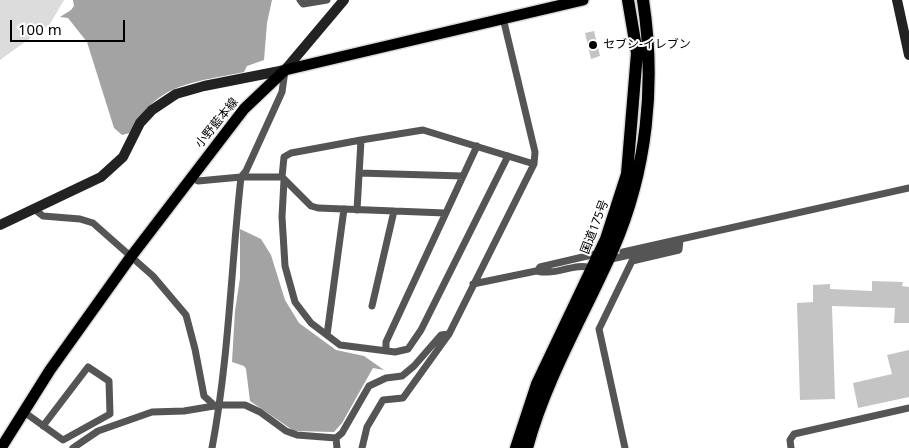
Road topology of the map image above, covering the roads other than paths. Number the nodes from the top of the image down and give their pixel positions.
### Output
1 (300, 0) edge
2 (327, 0) edge
3 (343, 0) edge
4 (583, 0) edge
5 (628, 0) edge
6 (643, 0) edge
7 (897, 0) edge
8 (568, 2) edge
9 (503, 18) junction
10 (909, 55) edge
11 (285, 70) junction
12 (361, 140) junction
13 (477, 146) junction
14 (508, 156) junction
15 (534, 164) junction
16 (359, 173) junction
17 (463, 176) junction
18 (191, 177) junction
19 (242, 177) junction
20 (283, 178) junction
21 (909, 188) edge
22 (34, 209) junction
23 (344, 209) junction
24 (357, 210) junction
25 (394, 211) junction
26 (445, 214) junction
27 (0, 225) edge
28 (680, 240) junction
29 (618, 250) junction
30 (604, 257) junction
31 (130, 258) junction
32 (590, 264) junction
33 (537, 271) junction
34 (472, 284) junction
35 (372, 306) dead end
36 (449, 334) junction
37 (327, 335) junction
38 (386, 351) junction
39 (218, 406) junction
40 (909, 408) edge
41 (24, 412) junction
42 (44, 426) junction
43 (336, 438) junction
44 (2, 448) edge
45 (72, 448) edge
46 (212, 448) edge
47 (337, 448) edge
48 (362, 448) edge
49 (516, 448) edge
50 (527, 448) edge
51 (625, 448) edge
52 (791, 448) edge

1 - 2 street
3 - 11 street
4 - 8 main road
5 - 30 highway, 国道175号
6 - 29 highway, 国道175号
7 - 10 street
8 - 9 main road
9 - 11 main road
9 - 15 street
11 - 18 main road, 小野藍本線
11 - 19 street
11 - 22 street
12 - 13 street
12 - 16 street
12 - 20 street
13 - 14 street
13 - 17 street
14 - 15 street
14 - 38 street
15 - 34 street
16 - 17 street
16 - 24 street
17 - 26 street
18 - 19 street
18 - 31 main road, 小野藍本線
19 - 20 street
19 - 39 street
20 - 23 street
20 - 37 street
21 - 28 street
22 - 27 street
22 - 31 street
23 - 24 street
23 - 37 street
24 - 25 street
25 - 26 street
25 - 35 street
26 - 38 street
28 - 29 street
28 - 30 street
28 - 51 street
29 - 30 highway, 国道175号
30 - 32 highway, 国道175号
30 - 33 street
30 - 50 highway, 国道175号
31 - 39 street
31 - 41 main road, 小野藍本線
32 - 33 street
32 - 49 highway, 国道175号
33 - 34 street
34 - 36 street
36 - 43 street
36 - 48 street
37 - 38 street
39 - 43 street
39 - 45 street
39 - 46 street
40 - 52 street
41 - 42 street
41 - 44 main road, 小野藍本線
42 - 42 street
43 - 47 street

